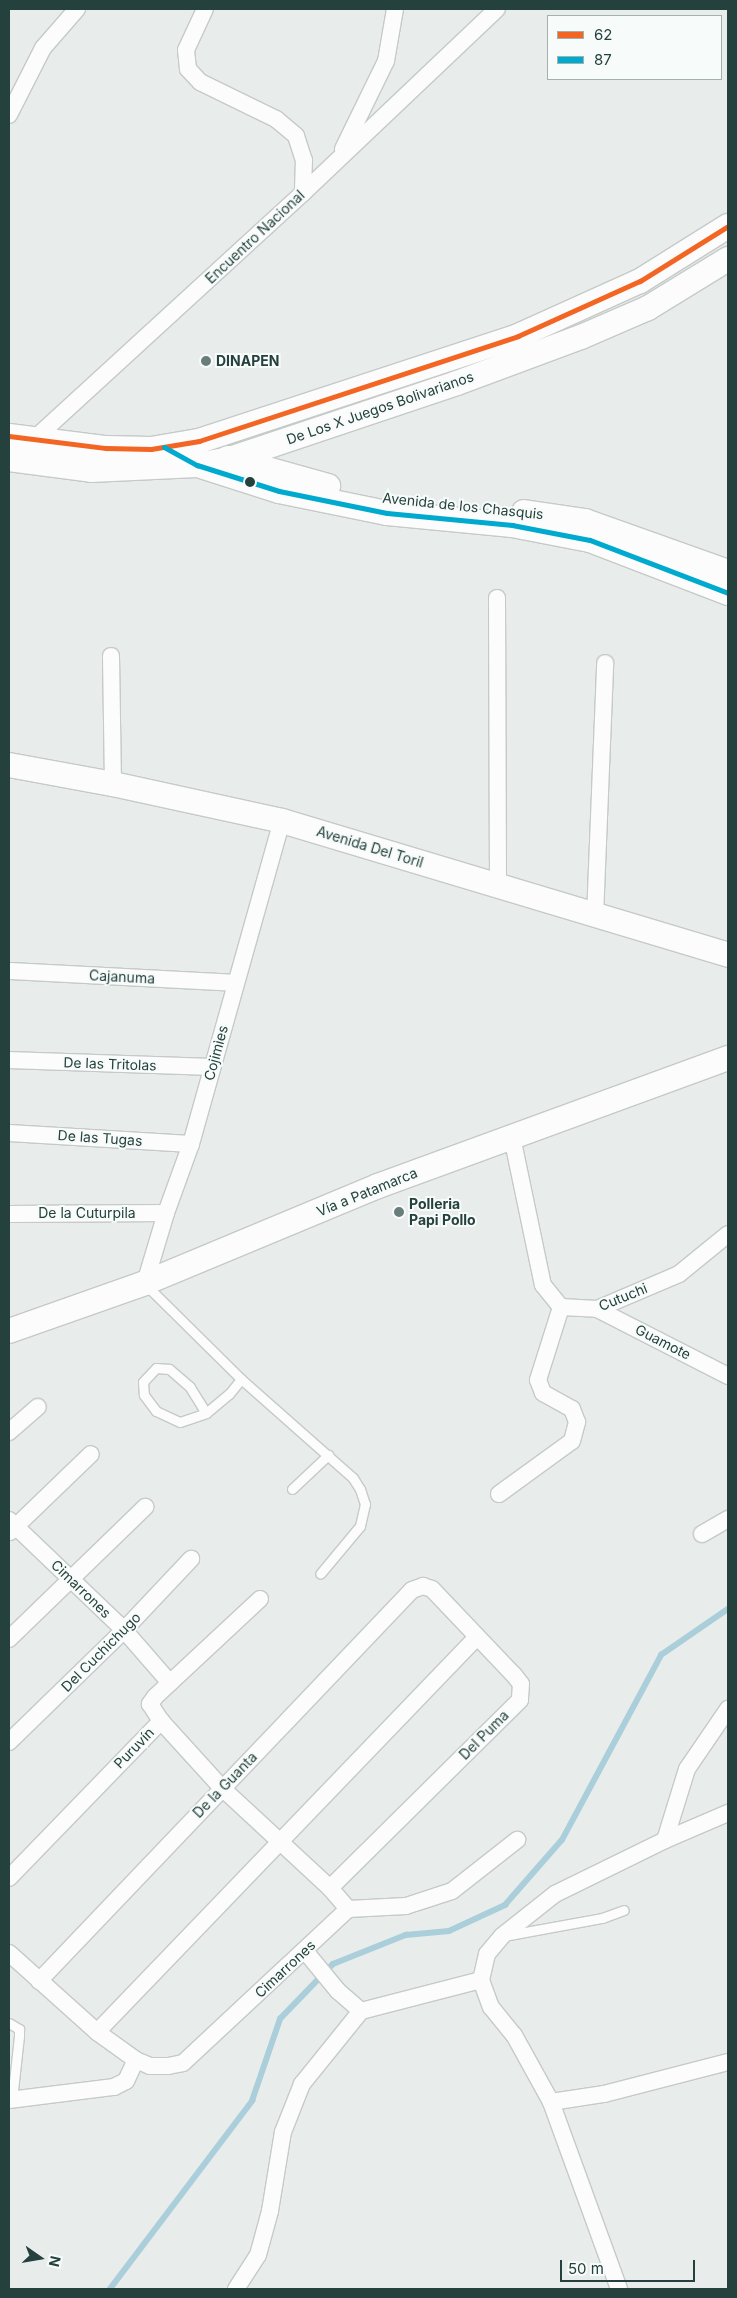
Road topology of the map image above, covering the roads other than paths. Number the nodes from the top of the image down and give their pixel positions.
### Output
1 (76, 9) edge
2 (206, 9) edge
3 (395, 9) edge
4 (496, 9) edge
5 (9, 115) edge
6 (338, 160) junction
7 (302, 193) junction
8 (728, 226) edge
9 (728, 259) edge
10 (300, 434) junction
11 (9, 436) edge
12 (35, 438) junction
13 (199, 441) junction
14 (164, 447) junction
15 (9, 459) edge
16 (230, 459) junction
17 (197, 465) junction
18 (312, 482) junction
19 (728, 572) edge
20 (728, 593) edge
21 (497, 598) dead end
22 (111, 656) dead end
23 (605, 663) dead end
24 (9, 765) edge
25 (114, 784) junction
26 (282, 821) junction
27 (498, 887) junction
28 (595, 917) junction
29 (727, 956) edge
30 (9, 971) edge
31 (235, 983) junction
32 (724, 1057) edge
33 (9, 1060) edge
34 (212, 1067) junction
35 (9, 1133) edge
36 (512, 1137) junction
37 (191, 1144) junction
38 (166, 1213) junction
39 (9, 1214) edge
40 (727, 1239) edge
41 (145, 1283) junction
42 (561, 1307) junction
43 (598, 1309) junction
44 (9, 1330) edge
45 (728, 1376) edge
46 (241, 1379) junction
47 (38, 1407) dead end
48 (206, 1413) junction
49 (9, 1432) edge
50 (91, 1454) dead end
51 (328, 1455) junction
52 (292, 1489) dead end
53 (499, 1494) dead end
54 (145, 1507) dead end
55 (728, 1519) edge
56 (11, 1526) edge
57 (702, 1534) dead end
58 (191, 1558) dead end
59 (320, 1574) dead end
60 (70, 1579) junction
61 (412, 1590) joint
62 (260, 1599) dead end
63 (124, 1630) junction
64 (476, 1638) junction
65 (9, 1639) edge
66 (170, 1683) junction
67 (728, 1709) edge
68 (161, 1721) junction
69 (9, 1742) edge
70 (222, 1788) junction
71 (728, 1813) edge
72 (517, 1840) dead end
73 (665, 1840) junction
74 (279, 1841) junction
75 (9, 1878) edge
76 (330, 1888) junction
77 (348, 1909) junction
78 (624, 1910) dead end
79 (502, 1936) junction
80 (305, 1951) junction
81 (9, 1952) edge
82 (481, 1980) junction
83 (39, 1981) junction
84 (361, 2011) junction
85 (9, 2023) edge
86 (97, 2032) junction
87 (136, 2060) junction
88 (728, 2062) edge
89 (12, 2069) edge
90 (10, 2099) edge
91 (551, 2102) junction
92 (236, 2289) edge
93 (619, 2289) edge

1 - 5 street
2 - 7 street
3 - 6 street
4 - 6 street, Encuentro Nacional
6 - 7 street, Encuentro Nacional
7 - 12 street, Encuentro Nacional
8 - 13 street, De Los X Juegos Bolivarianos
9 - 10 street, De Los X Juegos Bolivarianos
10 - 16 street, De Los X Juegos Bolivarianos
10 - 18 street
11 - 12 street, De Los X Juegos Bolivarianos
12 - 14 street, De Los X Juegos Bolivarianos
12 - 15 street, Encuentro Nacional
13 - 14 street, De Los X Juegos Bolivarianos
13 - 16 street, Avenida de los Chasquis
14 - 17 street, Avenida de los Chasquis
15 - 17 street, De Los X Juegos Bolivarianos
16 - 17 street, De Los X Juegos Bolivarianos
16 - 18 street, Avenida de los Chasquis
17 - 20 street, Avenida de los Chasquis
18 - 19 street, Avenida de los Chasquis
21 - 27 street
22 - 25 street
23 - 28 street
24 - 25 street, Avenida Del Toril
25 - 26 street, Avenida Del Toril
26 - 27 street, Avenida Del Toril
26 - 31 street, Cojimìes
27 - 28 street, Avenida Del Toril
28 - 29 street, Avenida Del Toril
30 - 31 street, Cajanuma
31 - 34 street, Cojimìes
32 - 36 street, Vía a Patamarca
33 - 34 street, De las Tritolas
34 - 37 street, Cojimìes
35 - 37 street, De las Tugas
36 - 41 street, Vía a Patamarca
36 - 42 street
37 - 38 street, Cojimìes
38 - 39 street, De la Cuturpila
38 - 41 street, Cojimìes
40 - 43 street, Cutuchi
41 - 44 street, Vía a Patamarca
41 - 46 lane
42 - 43 street, Cutuchi
42 - 53 street
43 - 45 street, Guamote
46 - 48 lane
46 - 51 lane
47 - 49 street
48 - 48 lane
50 - 56 street
51 - 52 lane
51 - 59 lane
54 - 60 street
55 - 57 street
56 - 60 street, Cimarrones
58 - 63 street, Del Cuchichugo
60 - 63 street, Cimarrones
60 - 65 street
61 - 64 street, Del Puma
61 - 70 street, De la Guanta
62 - 66 street, Puruvín
63 - 66 street, Cimarrones
63 - 69 street, Del Cuchichugo
64 - 74 street
64 - 76 street, Del Puma
66 - 68 street, Puruvín
67 - 73 street
68 - 70 street
68 - 75 street, Puruvín
70 - 74 street
70 - 83 street, De la Guanta
71 - 73 street
72 - 77 street
73 - 79 street
74 - 76 street
74 - 86 street
76 - 77 street
77 - 80 street, Cimarrones
78 - 79 lane
79 - 82 street
80 - 84 street
80 - 87 street, Cimarrones
81 - 83 street, Cimarrones
82 - 84 street
82 - 91 street
83 - 86 street, Cimarrones
84 - 92 street
85 - 89 lane
86 - 87 street, Cimarrones
87 - 90 street
88 - 91 street
89 - 90 lane
91 - 93 street

